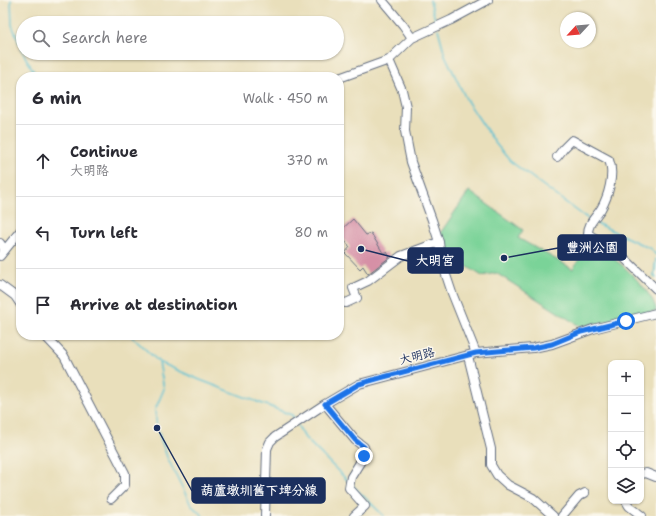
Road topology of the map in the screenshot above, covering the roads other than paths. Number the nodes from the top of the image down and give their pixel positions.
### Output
1 (382, 0) edge
2 (488, 0) edge
3 (412, 38) junction
4 (389, 60) junction
5 (344, 76) edge
6 (557, 157) dead end
7 (16, 235) edge
8 (439, 242) junction
9 (2, 250) edge
10 (0, 285) edge
11 (656, 289) edge
12 (16, 298) edge
13 (344, 303) edge
14 (656, 313) edge
15 (49, 340) edge
16 (472, 355) junction
17 (325, 404) junction
18 (644, 473) edge
19 (656, 477) edge
20 (585, 493) dead end
21 (111, 499) dead end
22 (628, 504) edge
23 (265, 516) edge
24 (354, 516) edge
25 (554, 516) edge
26 (562, 516) edge
27 (642, 516) edge

1 - 3 street
2 - 3 street
3 - 4 street
4 - 5 street
4 - 8 street
6 - 11 street
7 - 9 street
8 - 13 street
8 - 16 street
10 - 12 street
14 - 16 street, 大明路
15 - 21 street
16 - 17 street, 大明路
16 - 25 street
17 - 23 street, 大明路
17 - 24 street
18 - 19 street
20 - 26 street
22 - 27 street

